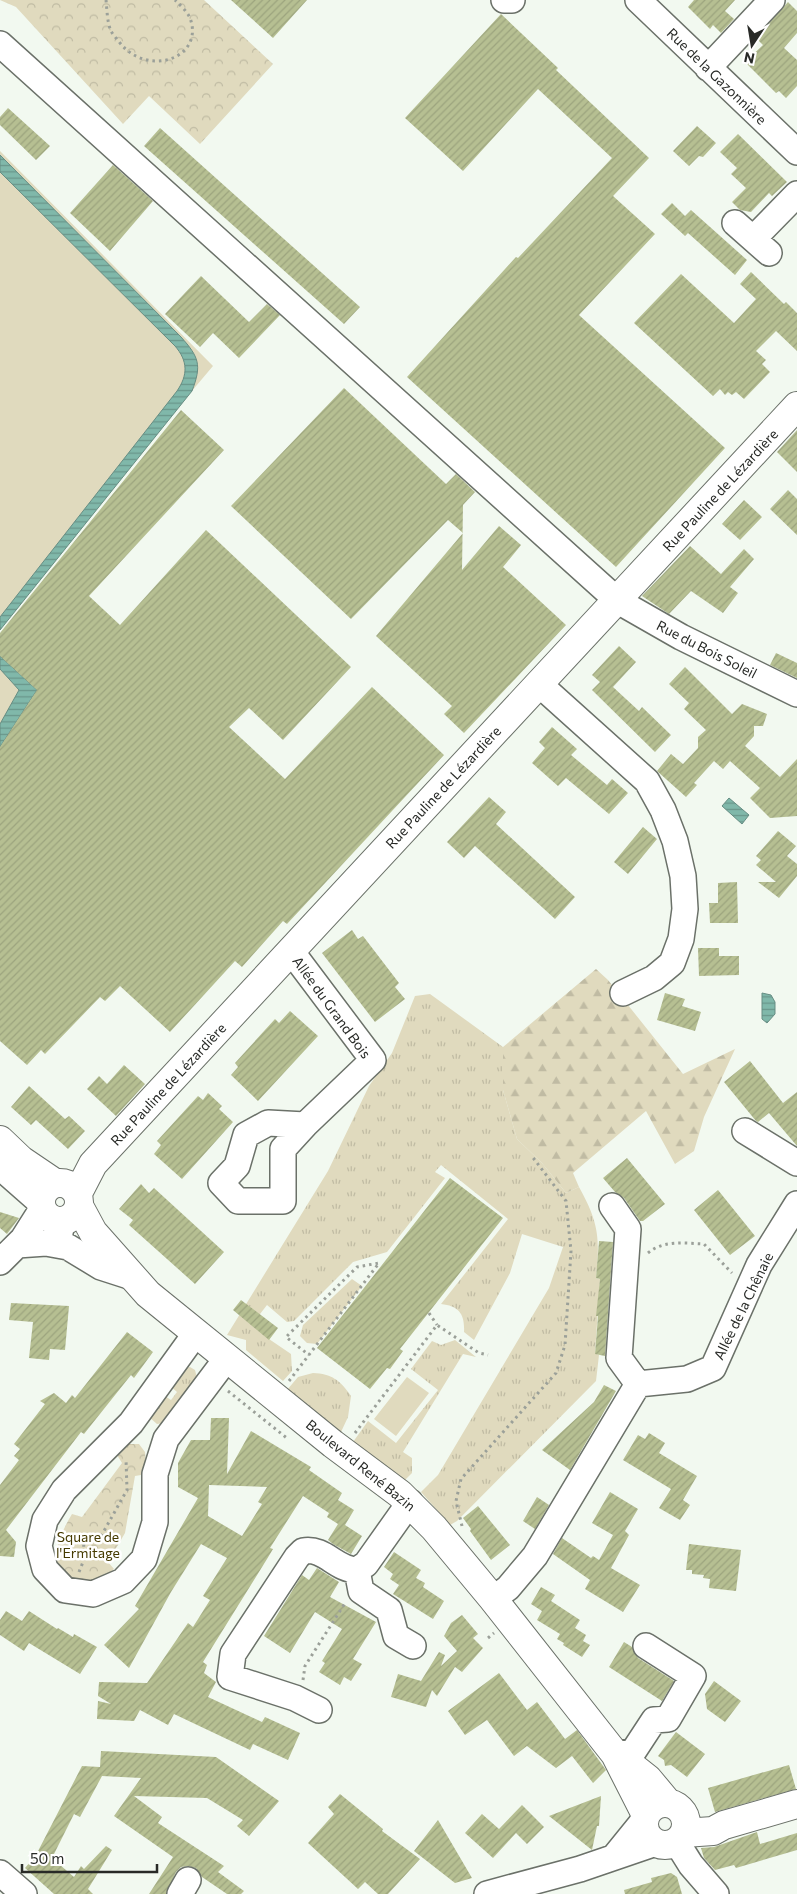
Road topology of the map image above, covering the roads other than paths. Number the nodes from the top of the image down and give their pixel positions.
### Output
1 (504, 0) edge
2 (512, 0) edge
3 (638, 0) edge
4 (772, 0) edge
5 (0, 44) edge
6 (708, 68) junction
7 (797, 152) edge
8 (797, 194) edge
9 (753, 238) dead end
10 (797, 406) edge
11 (618, 601) junction
12 (539, 684) junction
13 (797, 694) edge
14 (291, 951) junction
15 (623, 993) dead end
16 (305, 1125) dead end
17 (744, 1131) dead end
18 (0, 1140) edge
19 (10, 1163) edge
20 (797, 1163) edge
21 (797, 1204) edge
22 (612, 1206) dead end
23 (58, 1207) junction
24 (13, 1249) edge
25 (132, 1277) junction
26 (196, 1333) junction
27 (227, 1358) junction
28 (638, 1384) junction
29 (129, 1425) junction
30 (164, 1447) junction
31 (410, 1502) junction
32 (359, 1581) junction
33 (493, 1598) junction
34 (413, 1646) dead end
35 (646, 1646) dead end
36 (318, 1710) dead end
37 (615, 1754) junction
38 (797, 1804) edge
39 (665, 1824) junction
40 (0, 1873) edge
41 (24, 1894) edge
42 (487, 1894) edge
43 (716, 1894) edge

1 - 2 street
3 - 6 street, Rue de la Gazonnière
4 - 6 street
5 - 11 street, Rue du Bois Soleil
6 - 7 street, Rue de la Gazonnière
8 - 9 street
10 - 11 main road, Rue Pauline de Lézardière
11 - 12 main road, Rue Pauline de Lézardière
11 - 13 street, Rue du Bois Soleil
12 - 14 main road, Rue Pauline de Lézardière
12 - 15 street
14 - 16 street, Allée du Grand Bois
14 - 23 main road, Rue Pauline de Lézardière
17 - 20 street
18 - 19 main road
19 - 23 main road
21 - 28 street, Allée de la Chênaie
22 - 28 street
23 - 24 street, Rue Pauline de Lézardière
23 - 24 street, Rue Pauline de Lézardière
23 - 25 main road, Boulevard René Bazin
23 - 25 street, Rue Pauline de Lézardière
25 - 26 main road, Boulevard René Bazin
26 - 27 main road, Boulevard René Bazin
26 - 29 street
27 - 30 street
27 - 31 main road, Boulevard René Bazin
28 - 33 street
29 - 30 street
29 - 30 street
31 - 32 street
31 - 33 main road, Boulevard René Bazin
32 - 34 street
32 - 36 street
33 - 37 main road, Boulevard René Bazin
35 - 37 street
37 - 39 main road, Boulevard René Bazin
38 - 39 main road
39 - 42 street
39 - 43 street
40 - 41 street

